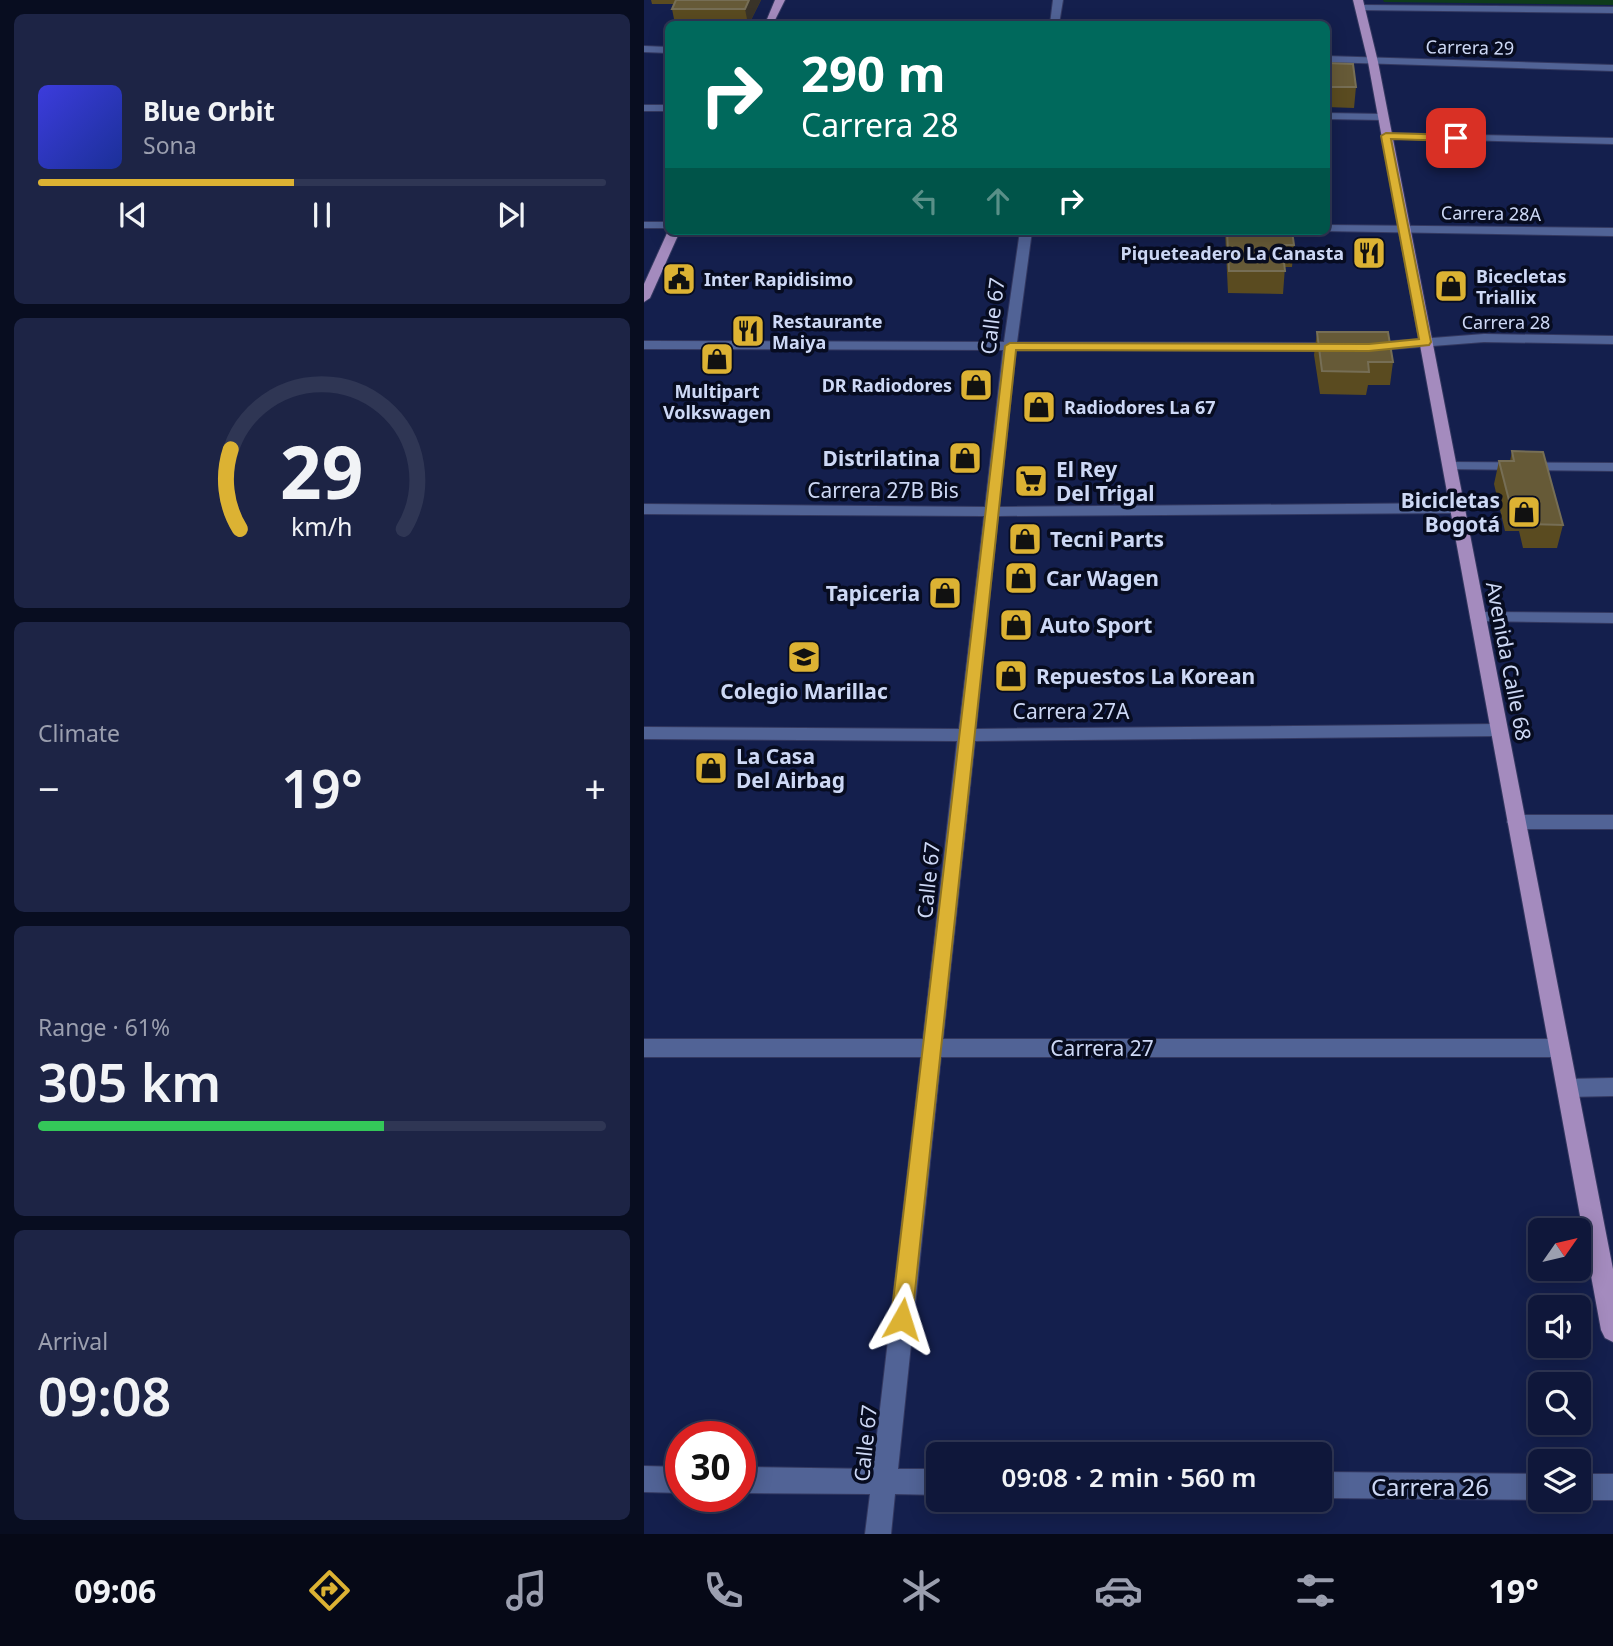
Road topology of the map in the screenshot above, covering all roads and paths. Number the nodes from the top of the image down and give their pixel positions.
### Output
1 (780, 0) edge
2 (1058, 0) edge
3 (1361, 3) edge
4 (1613, 10) edge
5 (770, 21) edge
6 (1055, 21) edge
7 (644, 49) edge
8 (665, 50) edge
9 (1330, 59) edge
10 (1373, 62) junction
11 (1613, 68) edge
12 (644, 108) edge
13 (665, 108) edge
14 (1330, 116) edge
15 (1382, 117) junction
16 (1386, 136) junction
17 (1613, 141) edge
18 (644, 225) edge
19 (665, 225) edge
20 (1330, 229) edge
21 (1404, 229) junction
22 (1613, 232) edge
23 (672, 235) edge
24 (1025, 235) edge
25 (644, 298) edge
26 (1613, 340) edge
27 (1425, 342) junction
28 (644, 345) edge
29 (1010, 346) junction
30 (1449, 466) junction
31 (1613, 467) edge
32 (1457, 508) junction
33 (644, 509) edge
34 (992, 512) junction
35 (1478, 618) junction
36 (1613, 618) edge
37 (1499, 730) junction
38 (644, 733) edge
39 (967, 735) junction
40 (1516, 822) junction
41 (1613, 822) edge
42 (644, 1048) edge
43 (1559, 1048) junction
44 (932, 1049) junction
45 (1613, 1087) edge
46 (1567, 1088) junction
47 (1613, 1331) edge
48 (644, 1479) edge
49 (665, 1480) edge
50 (756, 1480) edge
51 (884, 1482) junction
52 (926, 1482) edge
53 (1332, 1485) edge
54 (1528, 1487) edge
55 (1591, 1487) edge
56 (1613, 1488) edge
57 (878, 1534) edge

1 - 5 main road
2 - 6 street
3 - 4 street
3 - 10 main road, Avenida Calle 68
7 - 8 street
9 - 10 street, Carrera 29
10 - 11 street, Carrera 29
10 - 15 main road, Avenida Calle 68
12 - 13 street
14 - 15 street
15 - 16 main road, Avenida Calle 68
16 - 17 street
16 - 21 main road, Avenida Calle 68
18 - 19 street
20 - 21 street, Carrera 28A
21 - 22 street, Carrera 28A
21 - 27 main road, Avenida Calle 68
23 - 25 main road
24 - 29 street, Calle 67
26 - 27 street, Carrera 28
27 - 29 street, Carrera 28
27 - 30 main road, Avenida Calle 68
28 - 29 street, Carrera 28
29 - 34 street, Calle 67
30 - 31 street
30 - 32 main road, Avenida Calle 68
32 - 34 street, Carrera 27B Bis
32 - 35 main road, Avenida Calle 68
33 - 34 street, Carrera 27B Bis
34 - 39 street, Calle 67
35 - 36 street
35 - 37 main road, Avenida Calle 68
37 - 39 street, Carrera 27A
37 - 40 main road, Avenida Calle 68
38 - 39 street, Carrera 27A
39 - 44 street, Calle 67
40 - 41 street
40 - 43 main road, Avenida Calle 68
42 - 44 street, Carrera 27
43 - 44 street, Carrera 27
43 - 46 main road, Avenida Calle 68
44 - 51 street, Calle 67
45 - 46 street
46 - 47 main road, Avenida Calle 68
48 - 49 street
50 - 51 street
51 - 52 street
51 - 57 street, Calle 67
53 - 54 street, Carrera 26
55 - 56 street

